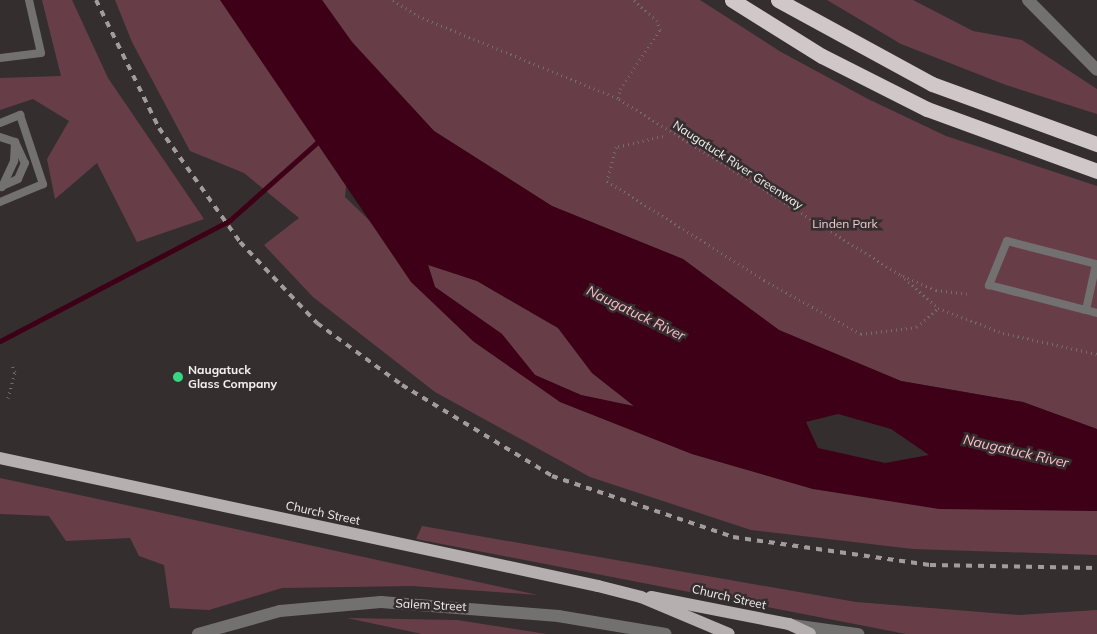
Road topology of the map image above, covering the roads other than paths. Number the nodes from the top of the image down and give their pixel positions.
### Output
1 (29, 0) edge
2 (732, 0) edge
3 (778, 0) edge
4 (1028, 0) edge
5 (0, 58) edge
6 (1097, 70) edge
7 (0, 122) edge
8 (0, 137) edge
9 (1097, 144) edge
10 (1097, 171) edge
11 (1, 187) edge
12 (0, 202) edge
13 (1086, 310) junction
14 (1097, 313) edge
15 (0, 458) edge
16 (641, 597) junction
17 (242, 622) junction
18 (789, 624) junction
19 (198, 634) edge
20 (237, 634) edge
21 (666, 634) edge
22 (729, 634) edge
23 (810, 634) edge
24 (858, 634) edge

1 - 5 lane
2 - 10 highway
3 - 9 highway
4 - 6 street
7 - 12 lane
8 - 11 lane
13 - 13 lane
13 - 14 lane
15 - 16 main road, Church Street
16 - 18 main road, Church Street
16 - 22 main road, Church Street
17 - 19 street, Salem Street
17 - 20 street
17 - 21 street, Salem Street
18 - 23 main road, Church Street
18 - 24 street

